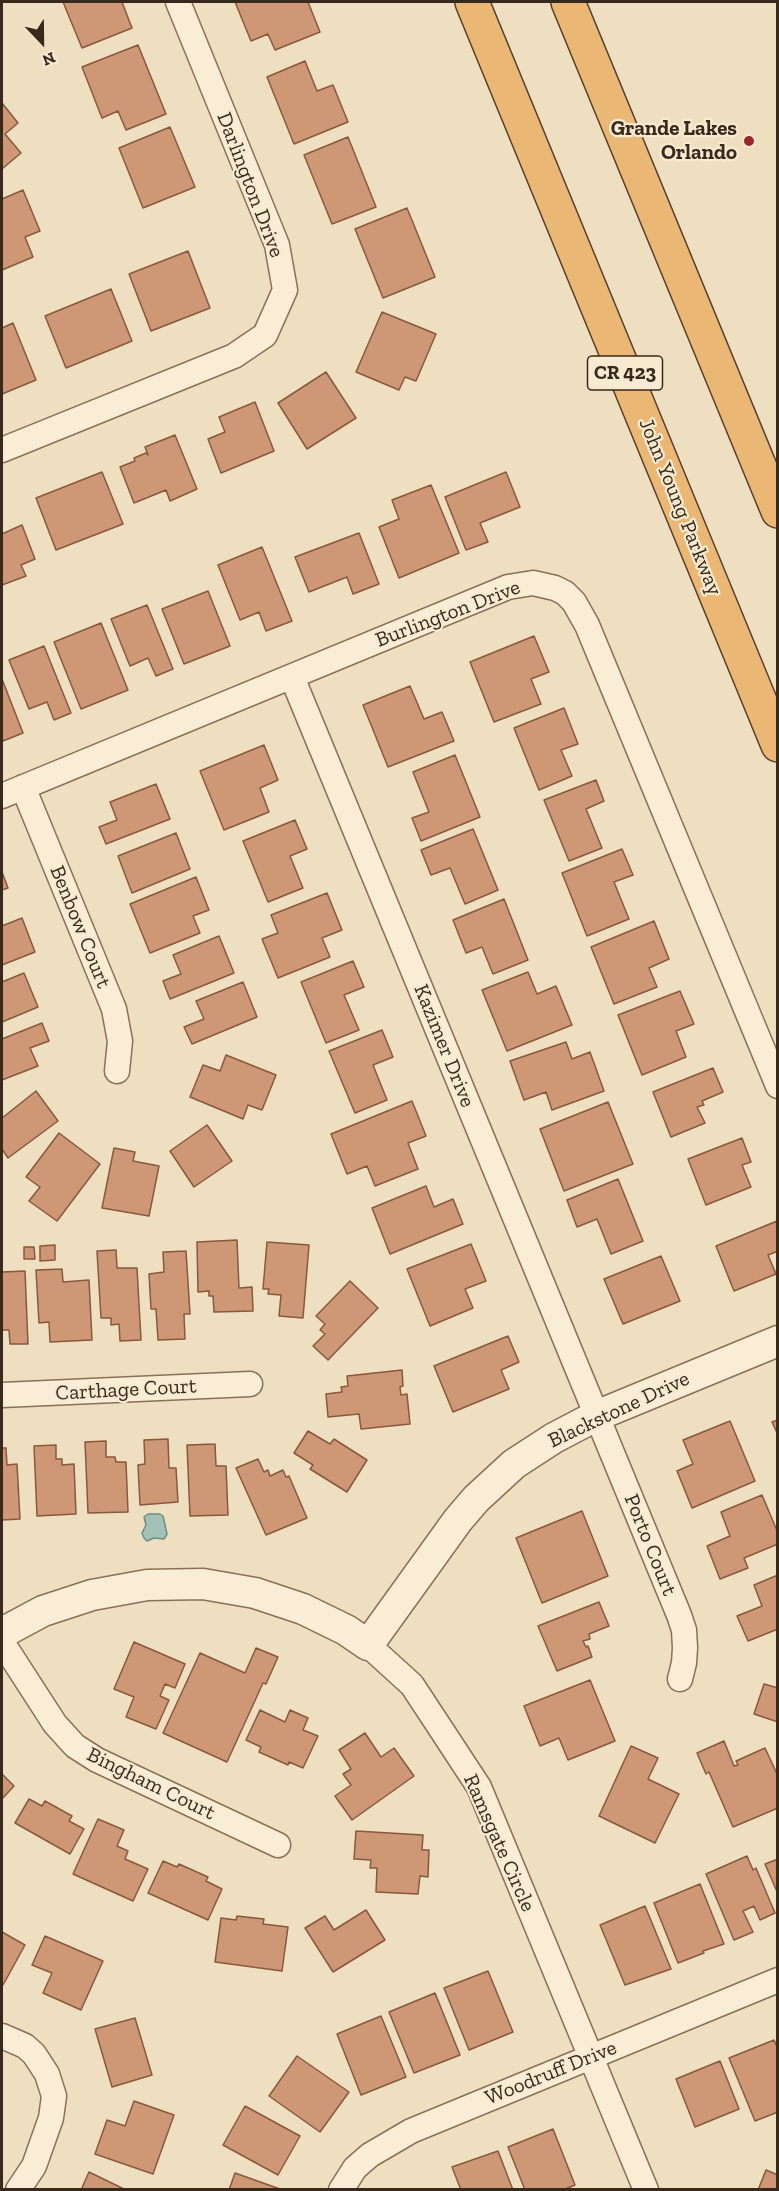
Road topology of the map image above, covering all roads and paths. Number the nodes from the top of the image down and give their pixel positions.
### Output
1 (178, 2) edge
2 (472, 2) edge
3 (568, 2) edge
4 (2, 450) edge
5 (777, 512) edge
6 (292, 676) junction
7 (777, 745) edge
8 (12, 792) edge
9 (117, 1071) dead end
10 (777, 1086) edge
11 (777, 1341) edge
12 (250, 1384) dead end
13 (2, 1395) edge
14 (596, 1416) junction
15 (2, 1633) edge
16 (2, 1642) edge
17 (368, 1645) junction
18 (680, 1679) dead end
19 (278, 1845) dead end
20 (777, 1980) edge
21 (2, 2036) edge
22 (591, 2057) junction
23 (18, 2190) edge
24 (341, 2190) edge
25 (646, 2190) edge

1 - 4 street, Darlington Drive
2 - 7 highway, John Young Parkway / CR 423
3 - 5 highway
6 - 8 street, Burlington Drive
6 - 10 street, Burlington Drive
6 - 14 street, Kazimer Drive
8 - 9 street, Benbow Court
11 - 14 street, Blackstone Drive
12 - 13 street, Carthage Court
14 - 17 street, Blackstone Drive
14 - 18 street, Porto Court
15 - 17 street, Ramsgate Circle
16 - 19 street, Bingham Court
17 - 22 street, Ramsgate Circle
20 - 22 street, Woodruff Drive
21 - 23 street
22 - 24 street, Woodruff Drive
22 - 25 street, Ramsgate Circle

